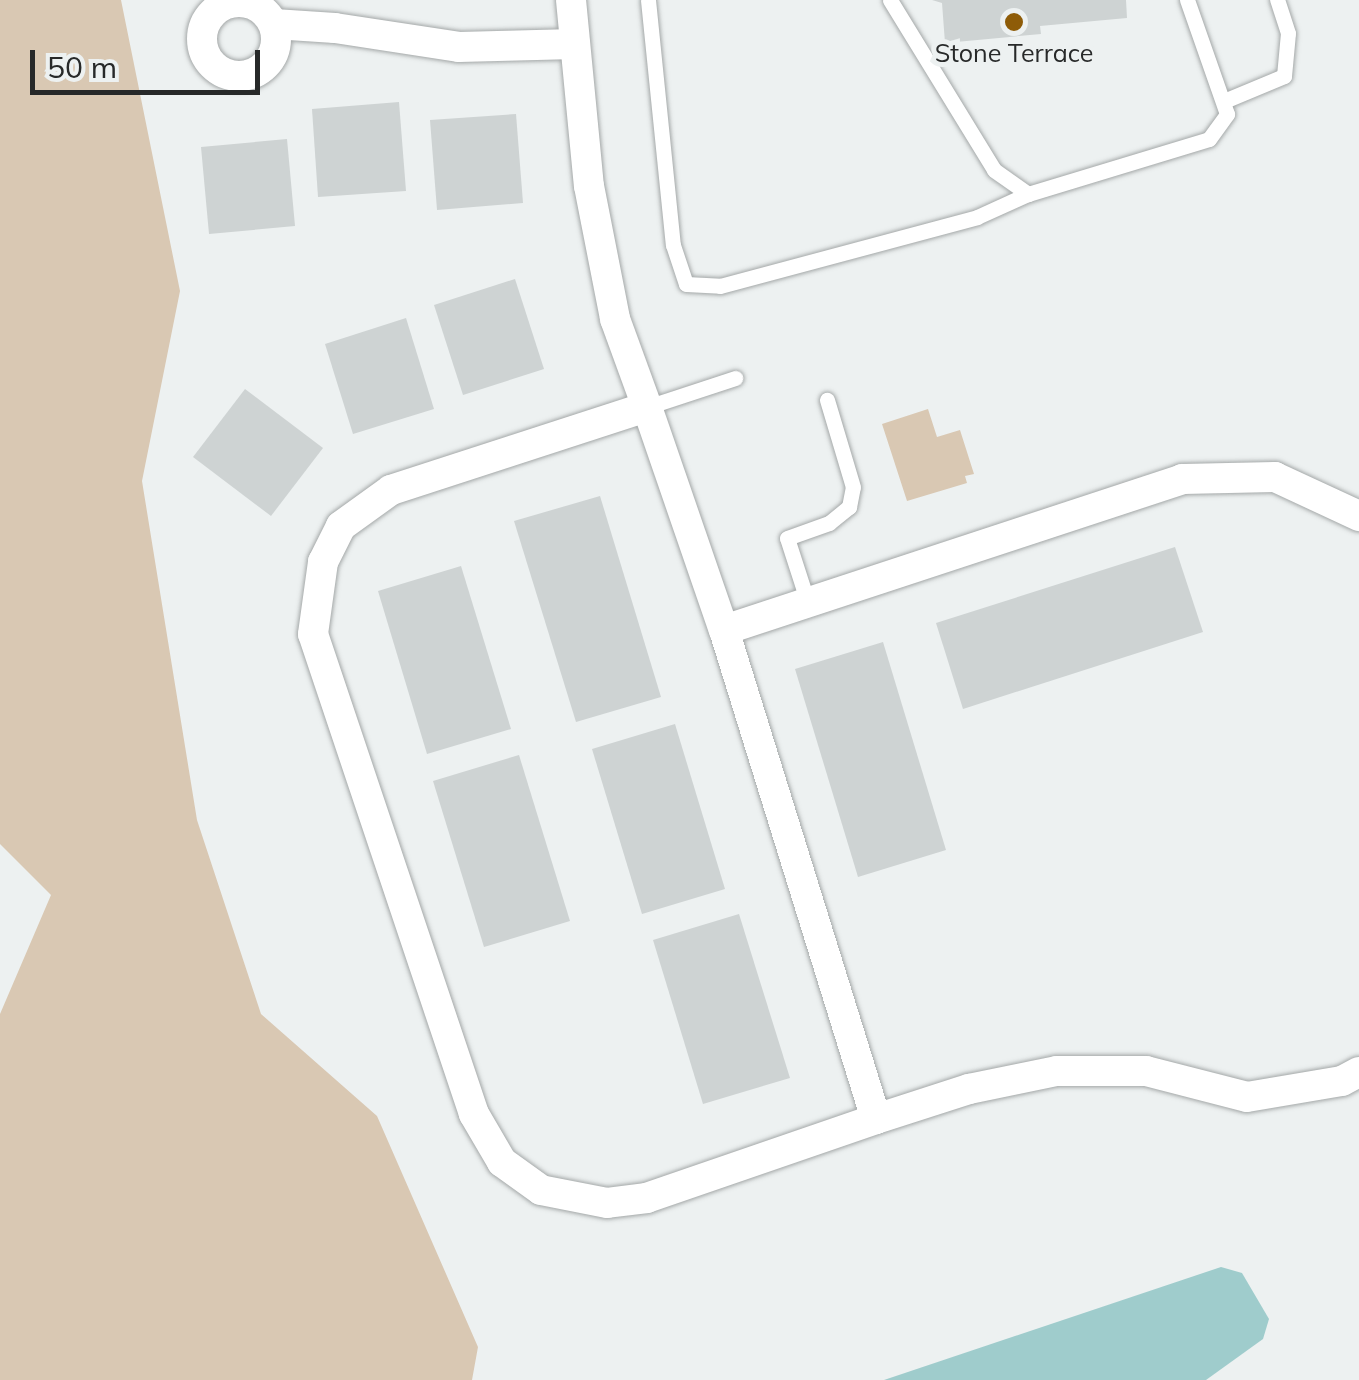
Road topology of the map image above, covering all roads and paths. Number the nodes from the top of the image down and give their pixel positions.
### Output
1 (570, 0) edge
2 (648, 0) edge
3 (890, 0) edge
4 (1187, 0) edge
5 (1277, 0) edge
6 (274, 24) dead end
7 (575, 44) junction
8 (1224, 101) junction
9 (1028, 194) junction
10 (735, 378) dead end
11 (827, 400) dead end
12 (647, 407) junction
13 (1359, 516) edge
14 (808, 602) junction
15 (724, 630) junction
16 (1359, 1072) edge
17 (876, 1119) junction

1 - 7 street
2 - 9 lane
3 - 9 lane
4 - 8 lane
5 - 8 lane
6 - 7 street
7 - 12 street
8 - 9 lane
10 - 12 lane
11 - 14 lane
12 - 15 street
12 - 17 street
13 - 14 street
14 - 15 street
15 - 17 street
16 - 17 street

